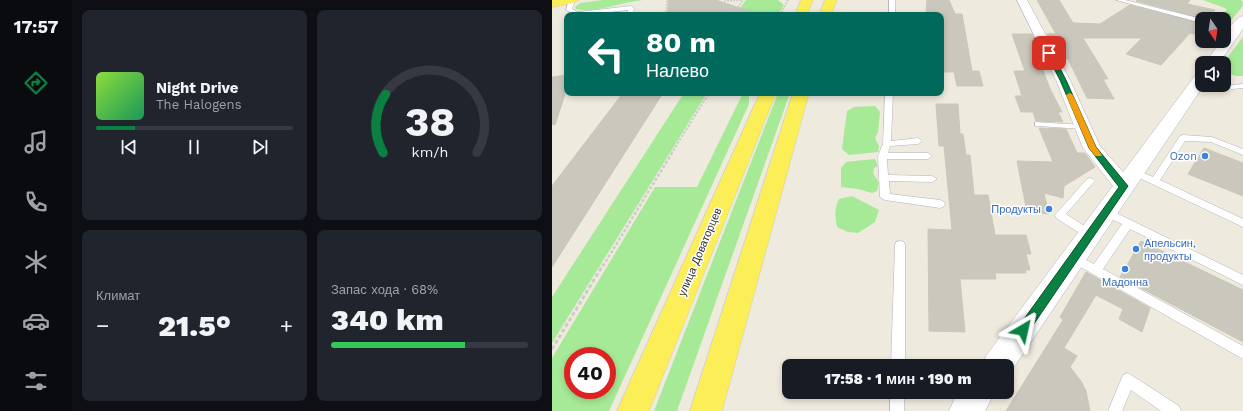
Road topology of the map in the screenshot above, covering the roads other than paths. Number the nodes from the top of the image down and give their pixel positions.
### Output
1 (573, 0) edge
2 (807, 0) edge
3 (831, 0) edge
4 (892, 0) edge
5 (1022, 0) edge
6 (1119, 0) edge
7 (552, 3) edge
8 (572, 12) edge
9 (600, 12) edge
10 (630, 12) edge
11 (802, 12) edge
12 (826, 12) edge
13 (892, 12) edge
14 (1195, 19) edge
15 (1237, 26) edge
16 (1217, 56) edge
17 (1243, 86) edge
18 (1195, 87) edge
19 (1231, 87) edge
20 (767, 96) edge
21 (800, 96) edge
22 (889, 96) edge
23 (1038, 124) dead end
24 (1083, 127) junction
25 (918, 141) dead end
26 (887, 144) junction
27 (1243, 152) edge
28 (882, 156) junction
29 (928, 156) dead end
30 (884, 178) junction
31 (932, 179) dead end
32 (1129, 179) junction
33 (1090, 181) dead end
34 (1155, 181) junction
35 (940, 204) dead end
36 (1106, 212) junction
37 (1243, 223) edge
38 (1128, 224) junction
39 (1089, 235) junction
40 (900, 245) dead end
41 (1074, 258) junction
42 (1096, 270) junction
43 (1243, 280) edge
44 (1243, 353) edge
45 (898, 359) edge
46 (1003, 359) edge
47 (897, 399) edge
48 (974, 399) edge
49 (633, 411) edge
50 (706, 411) edge
51 (897, 411) edge
52 (966, 411) edge
53 (1115, 411) edge
54 (1174, 411) edge

1 - 7 main road
1 - 8 lane
2 - 11 main road
3 - 12 main road
4 - 13 lane
5 - 24 street
6 - 14 lane
9 - 10 lane
15 - 16 street
17 - 19 lane
18 - 32 street
20 - 49 main road, улица Доваторцев
21 - 50 main road
22 - 26 lane
23 - 24 lane
24 - 32 street
25 - 26 lane
26 - 28 lane
27 - 34 lane
28 - 29 lane
28 - 30 lane
30 - 31 lane
30 - 35 lane
32 - 34 lane
32 - 36 street
33 - 39 lane
34 - 37 lane
36 - 38 lane
36 - 39 street
38 - 42 lane
38 - 43 lane
39 - 41 street
40 - 45 lane
41 - 42 lane
41 - 46 street
42 - 44 lane
47 - 51 lane
48 - 52 street
53 - 54 lane

